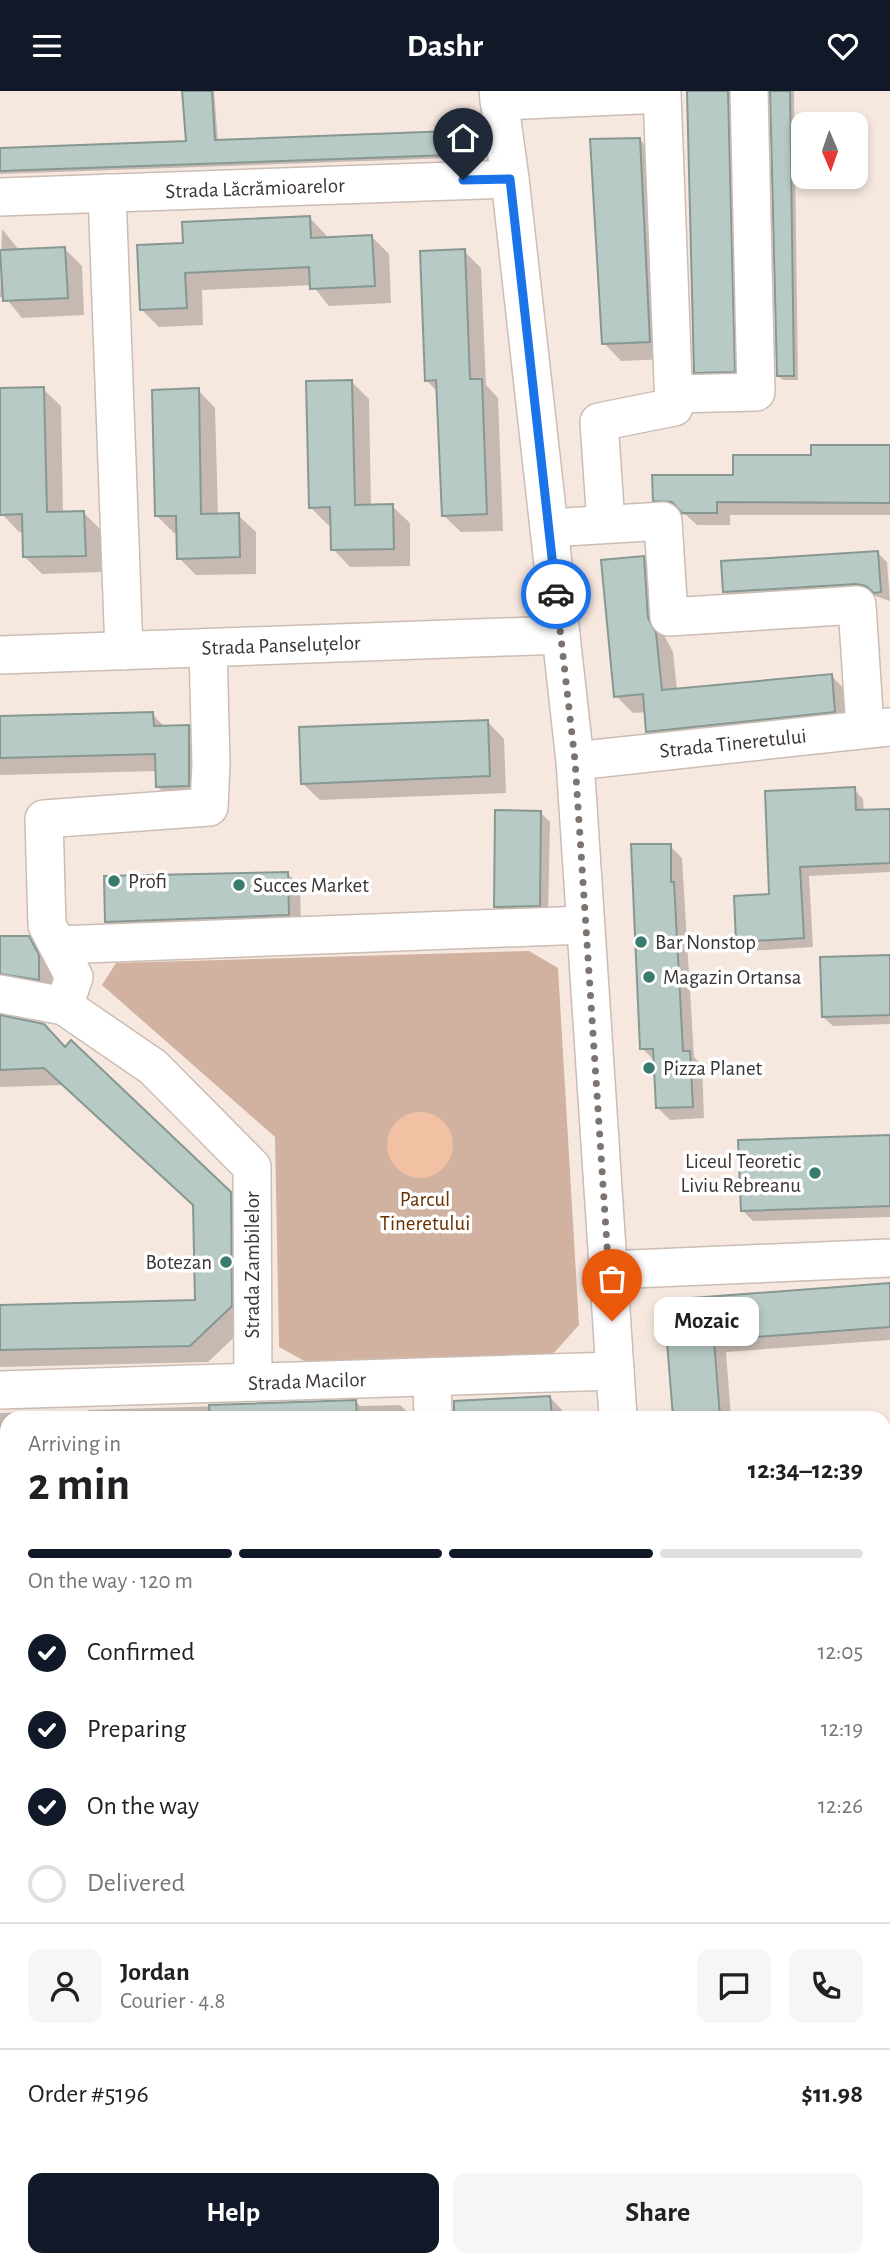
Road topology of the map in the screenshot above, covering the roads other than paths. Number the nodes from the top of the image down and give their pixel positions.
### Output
1 (749, 91) edge
2 (662, 93) edge
3 (498, 96) edge
4 (510, 179) junction
5 (107, 193) junction
6 (0, 197) edge
7 (674, 394) junction
8 (606, 524) junction
9 (549, 528) junction
10 (561, 635) junction
11 (208, 648) junction
12 (124, 651) junction
13 (0, 655) edge
14 (877, 728) edge
15 (575, 761) junction
16 (585, 925) junction
17 (58, 945) junction
18 (0, 994) edge
19 (64, 1006) junction
20 (890, 1258) edge
21 (608, 1270) junction
22 (615, 1371) junction
23 (432, 1377) junction
24 (253, 1382) junction
25 (0, 1390) edge
26 (67, 1403) edge
27 (433, 1411) edge
28 (618, 1411) edge

1 - 7 street
2 - 3 street
2 - 7 street
3 - 4 street
4 - 5 street, Strada Lăcrămioarelor
4 - 9 street
5 - 6 street, Strada Lăcrămioarelor
5 - 12 street
7 - 8 street
8 - 9 street
8 - 14 street
9 - 10 street
10 - 11 street, Strada Panseluțelor
10 - 15 street
11 - 12 street, Strada Panseluțelor
11 - 17 street
12 - 13 street, Strada Panseluțelor
14 - 15 street, Strada Tineretului
15 - 16 street
16 - 17 street
16 - 21 street
17 - 19 street
18 - 19 street, Strada Zambilelor
19 - 24 street, Strada Zambilelor
20 - 21 street
21 - 22 street
22 - 23 street, Strada Macilor
22 - 28 street
23 - 24 street, Strada Macilor
23 - 27 street
24 - 26 street, Strada Macilor
25 - 26 street, Strada Macilor

